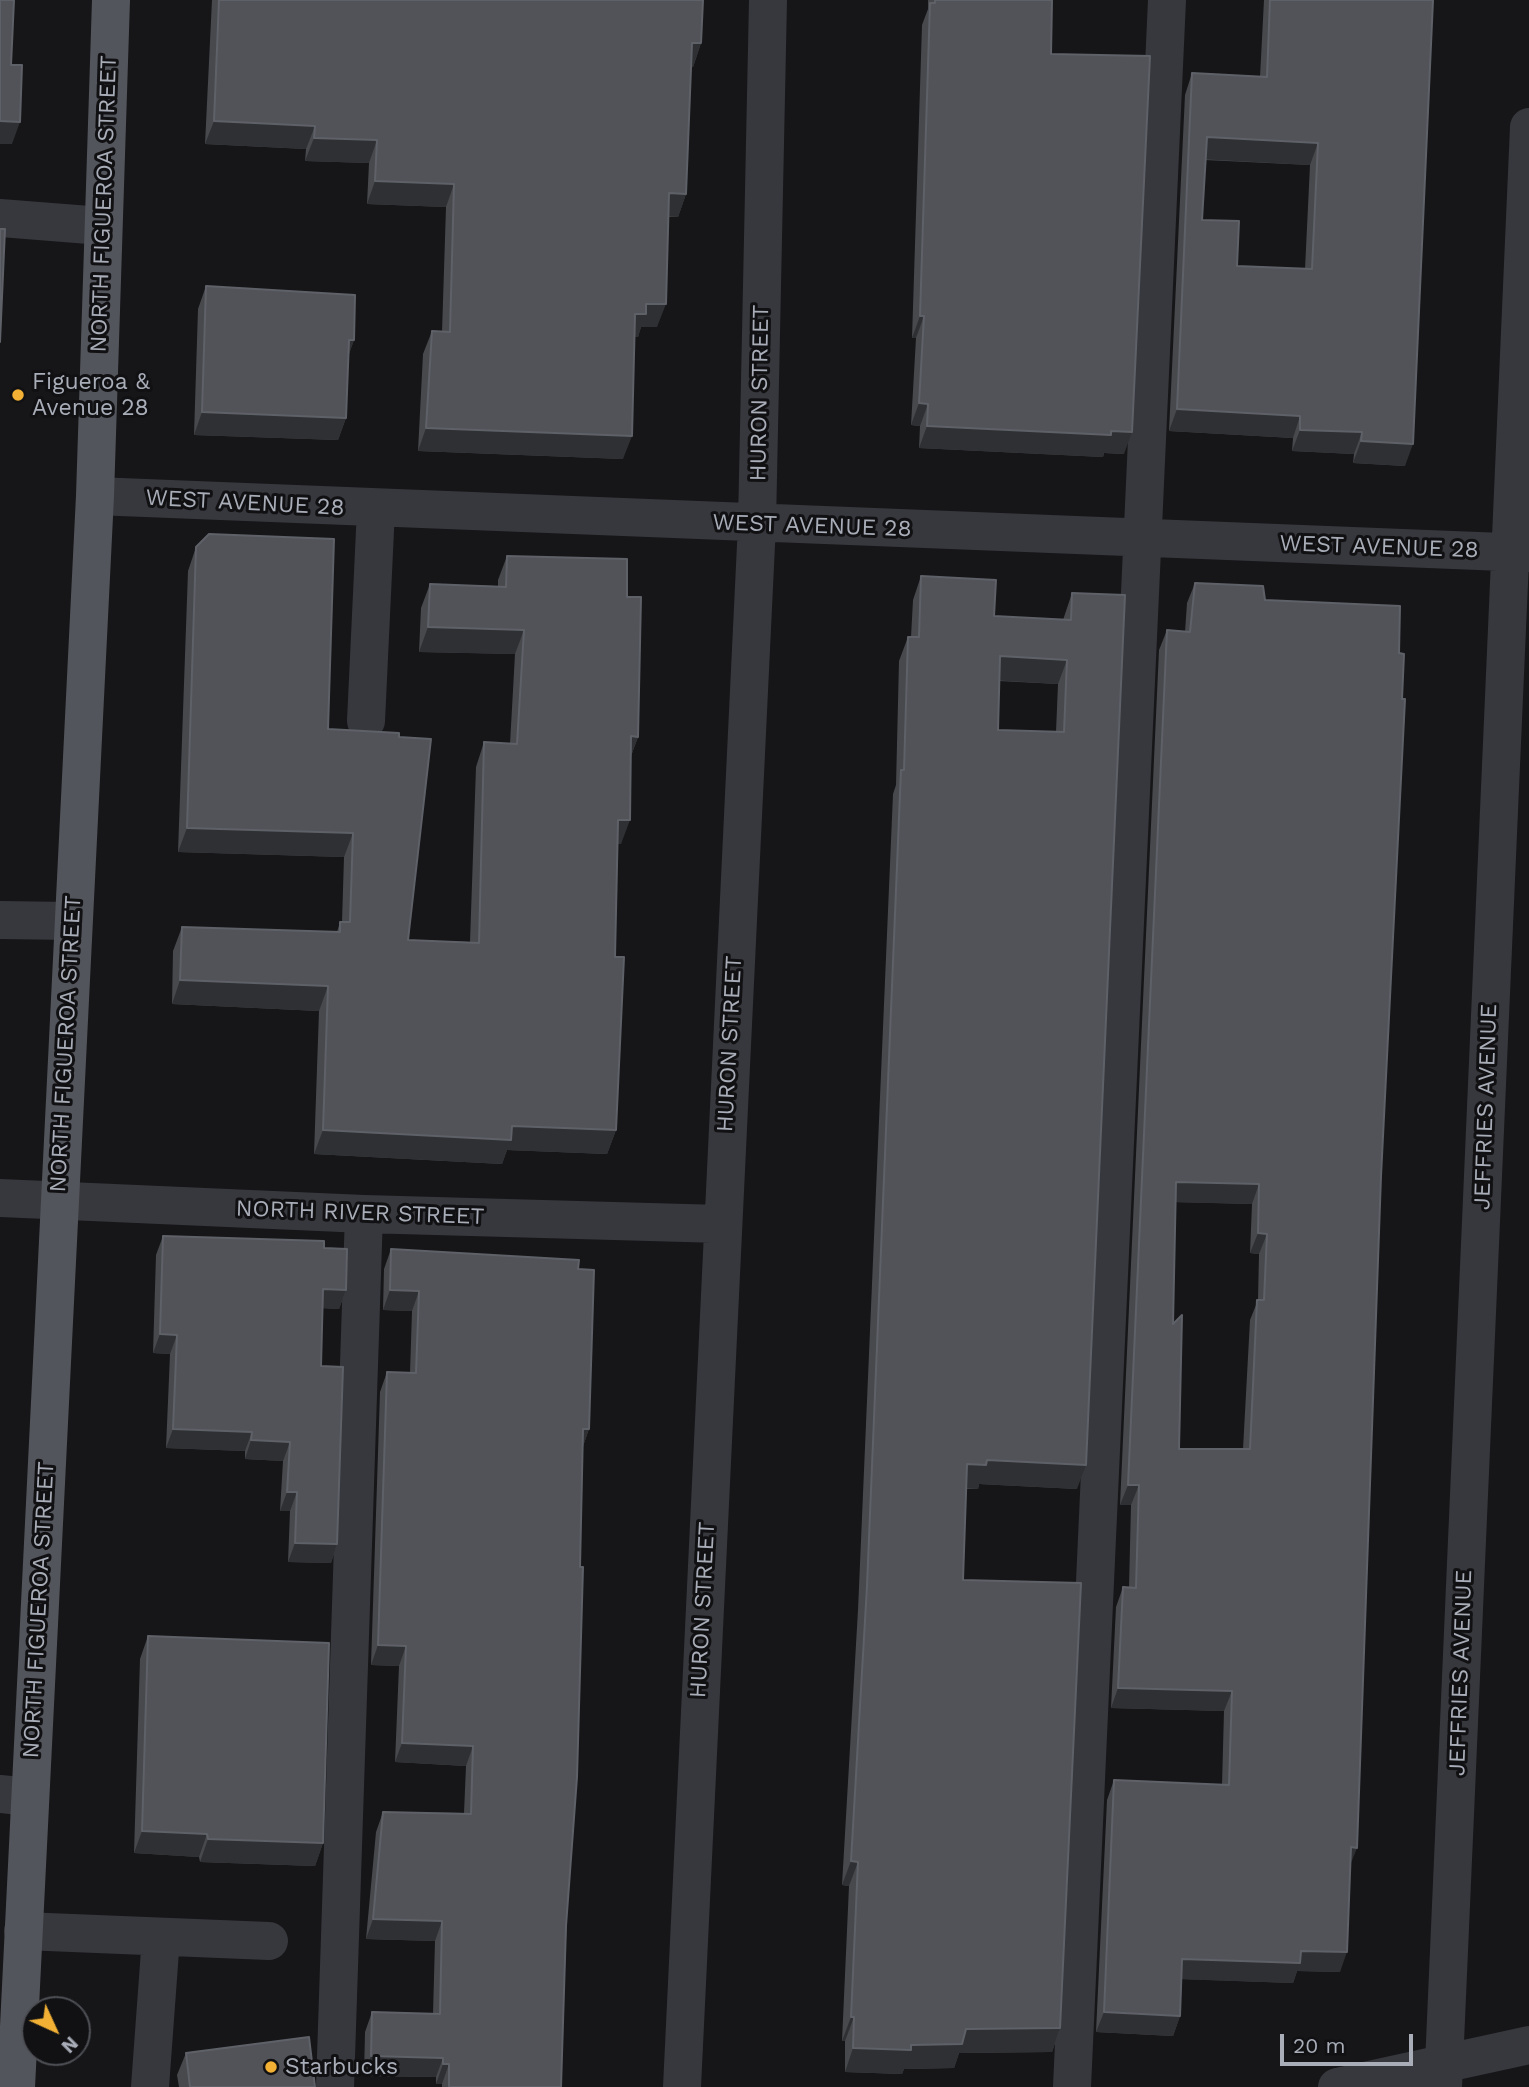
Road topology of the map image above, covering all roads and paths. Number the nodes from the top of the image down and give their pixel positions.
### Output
1 (111, 0) edge
2 (768, 0) edge
3 (1167, 0) edge
4 (1529, 127) edge
5 (0, 218) edge
6 (102, 226) junction
7 (95, 496) junction
8 (376, 509) junction
9 (757, 524) junction
10 (1143, 538) junction
11 (1520, 552) edge
12 (366, 721) dead end
13 (0, 920) edge
14 (72, 921) junction
15 (0, 1198) edge
16 (59, 1200) junction
17 (363, 1214) junction
18 (721, 1224) junction
19 (15, 1796) edge
20 (23, 1931) junction
21 (161, 1937) junction
22 (269, 1941) dead end
23 (1529, 2045) edge
24 (11, 2068) edge
25 (1444, 2075) edge
26 (150, 2087) edge
27 (335, 2087) edge
28 (682, 2087) edge
29 (1072, 2087) edge
30 (1337, 2087) edge

1 - 6 main road, NORTH FIGUEROA STREET
2 - 9 street, HURON STREET
3 - 10 street
4 - 11 street, JEFFRIES AVENUE
5 - 6 street
6 - 7 main road, NORTH FIGUEROA STREET
7 - 8 street, WEST AVENUE 28
7 - 14 main road, NORTH FIGUEROA STREET
8 - 9 street, WEST AVENUE 28
8 - 12 street
9 - 10 street, WEST AVENUE 28
9 - 18 street, HURON STREET
10 - 11 street, WEST AVENUE 28
10 - 29 street
11 - 25 street, JEFFRIES AVENUE
13 - 14 street
14 - 16 main road, NORTH FIGUEROA STREET
15 - 16 street, NORTH RIVER STREET
16 - 17 street, NORTH RIVER STREET
16 - 19 main road, NORTH FIGUEROA STREET
17 - 18 street, NORTH RIVER STREET
17 - 27 street
18 - 28 street, HURON STREET
19 - 20 main road, NORTH FIGUEROA STREET
20 - 21 street
20 - 24 main road, NORTH FIGUEROA STREET
21 - 22 street
21 - 26 street
23 - 25 street
25 - 30 street

